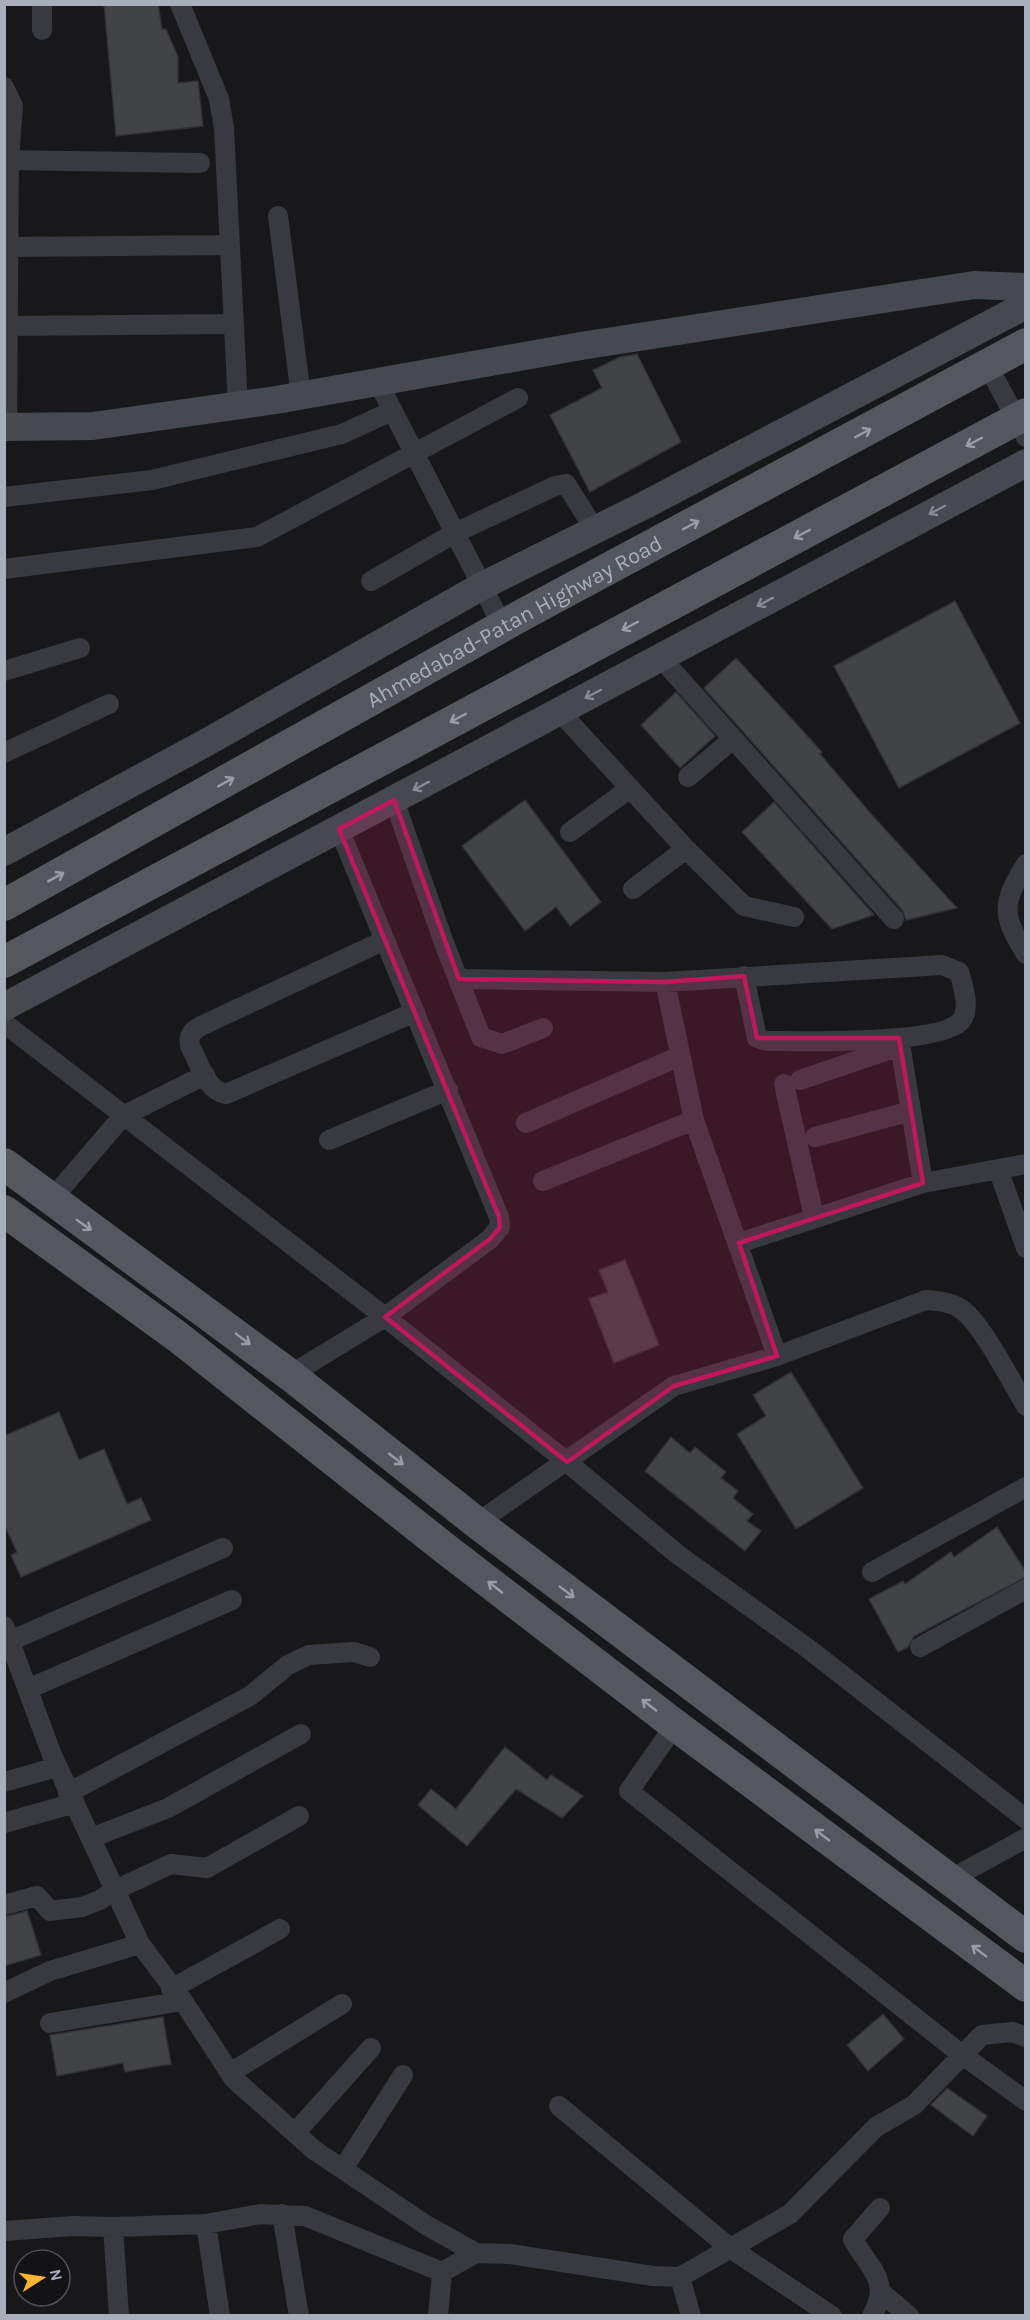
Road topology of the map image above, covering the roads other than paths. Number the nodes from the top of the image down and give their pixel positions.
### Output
1 (42, 4) edge
2 (180, 4) edge
3 (42, 30) dead end
4 (4, 87) edge
5 (7, 160) edge
6 (200, 163) dead end
7 (278, 216) dead end
8 (6, 225) edge
9 (230, 245) junction
10 (8, 247) junction
11 (1026, 287) edge
12 (6, 294) edge
13 (1026, 305) edge
14 (233, 324) junction
15 (8, 326) junction
16 (1026, 344) edge
17 (988, 366) junction
18 (6, 369) edge
19 (378, 382) junction
20 (301, 396) junction
21 (518, 398) dead end
22 (238, 406) junction
23 (392, 411) junction
24 (1023, 424) edge
25 (6, 427) edge
26 (414, 453) junction
27 (1026, 463) edge
28 (4, 497) edge
29 (595, 530) junction
30 (455, 533) junction
31 (4, 569) edge
32 (370, 581) dead end
33 (482, 586) junction
34 (503, 627) junction
35 (80, 648) dead end
36 (661, 658) junction
37 (4, 671) edge
38 (109, 704) dead end
39 (560, 712) junction
40 (733, 739) junction
41 (4, 753) edge
42 (688, 777) dead end
43 (629, 789) junction
44 (394, 800) junction
45 (339, 829) junction
46 (570, 832) dead end
47 (686, 849) junction
48 (4, 852) edge
49 (1026, 864) edge
50 (633, 889) dead end
51 (4, 905) edge
52 (794, 917) dead end
53 (894, 919) dead end
54 (385, 940) junction
55 (1026, 954) edge
56 (4, 962) edge
57 (744, 976) junction
58 (459, 980) junction
59 (665, 982) junction
60 (4, 1007) edge
61 (415, 1012) junction
62 (4, 1023) edge
63 (543, 1028) dead end
64 (899, 1042) junction
65 (680, 1056) junction
66 (205, 1075) junction
67 (447, 1090) junction
68 (911, 1111) junction
69 (123, 1116) junction
70 (694, 1120) junction
71 (526, 1123) dead end
72 (815, 1137) dead end
73 (329, 1140) dead end
74 (4, 1164) edge
75 (1026, 1164) edge
76 (998, 1169) junction
77 (543, 1181) dead end
78 (923, 1183) junction
79 (51, 1200) junction
80 (4, 1211) edge
81 (814, 1217) junction
82 (739, 1243) junction
83 (1026, 1248) edge
84 (197, 1305) junction
85 (385, 1317) junction
86 (178, 1337) junction
87 (777, 1356) junction
88 (290, 1375) junction
89 (1023, 1397) edge
90 (567, 1462) junction
91 (1024, 1490) edge
92 (477, 1523) junction
93 (223, 1548) dead end
94 (872, 1572) dead end
95 (1026, 1589) edge
96 (232, 1600) dead end
97 (8, 1643) edge
98 (920, 1647) dead end
99 (370, 1657) dead end
100 (28, 1689) junction
101 (675, 1725) junction
102 (301, 1734) dead end
103 (57, 1767) junction
104 (4, 1782) edge
105 (72, 1798) junction
106 (299, 1816) dead end
107 (1026, 1819) edge
108 (4, 1823) edge
109 (91, 1838) junction
110 (1026, 1838) edge
111 (949, 1880) junction
112 (115, 1890) junction
113 (4, 1905) edge
114 (280, 1929) dead end
115 (1026, 1937) edge
116 (140, 1944) junction
117 (1026, 1986) edge
118 (4, 1993) edge
119 (177, 1995) junction
120 (342, 2004) dead end
121 (50, 2023) dead end
122 (1026, 2037) edge
123 (371, 2048) dead end
124 (961, 2054) junction
125 (230, 2073) junction
126 (403, 2074) dead end
127 (1026, 2102) edge
128 (559, 2106) dead end
129 (295, 2133) junction
130 (343, 2169) junction
131 (879, 2208) dead end
132 (282, 2214) junction
133 (206, 2224) junction
134 (113, 2227) junction
135 (4, 2231) edge
136 (730, 2248) junction
137 (477, 2253) junction
138 (442, 2272) junction
139 (680, 2277) junction
140 (882, 2292) junction
141 (119, 2316) edge
142 (220, 2316) edge
143 (299, 2316) edge
144 (438, 2316) edge
145 (691, 2316) edge
146 (832, 2316) edge
147 (872, 2316) edge
148 (909, 2316) edge

1 - 3 street
2 - 9 street
4 - 5 street
5 - 6 street
5 - 8 street
7 - 20 street
8 - 10 street
9 - 10 street
9 - 14 street
10 - 12 street
11 - 19 street
12 - 15 street
13 - 29 street
14 - 15 street
14 - 22 street
15 - 18 street
16 - 17 main road, Ahmedabad-Patan Highway Road
17 - 24 street
34 -> 17 main road, Ahmedabad-Patan Highway Road
18 - 25 street
19 - 20 street
19 - 23 street
20 - 22 street
21 - 26 street
22 - 25 street
23 - 26 street
23 - 28 street
24 -> 56 main road
26 - 30 street
26 - 31 street
27 -> 36 street
29 - 30 street
29 - 33 street
30 - 32 street
30 - 33 street
33 - 34 street
33 - 48 street
51 -> 34 main road, Ahmedabad-Patan Highway Road
35 - 37 street
36 -> 39 street
36 - 40 street
38 - 41 street
39 - 43 street
39 -> 44 street
40 - 42 street
40 - 53 street
43 - 46 street
43 - 47 street
44 - 45 street
44 - 58 street
45 - 54 street
45 - 60 street
47 - 50 street
47 - 52 street
49 - 55 street
54 - 61 street
54 - 66 street
57 - 59 street
57 - 64 street
57 - 64 street
58 - 59 street
58 - 63 street
59 - 65 street
61 - 66 street
61 - 67 street
62 - 69 street
64 - 68 street
64 - 81 street
65 - 70 street
65 - 71 street
66 - 69 street
67 - 73 street
67 - 85 street
68 - 72 street
68 - 78 street
69 - 79 street
69 - 85 street
70 - 77 street
70 - 82 street
74 - 79 main road
75 - 76 street
76 - 78 street
76 - 83 street
78 - 81 street
79 -> 84 main road
80 - 86 main road
81 - 82 street
82 - 87 street
84 - 86 main road
84 -> 88 main road
85 - 88 street
85 - 90 street
101 -> 86 main road
87 - 89 street
87 - 90 street
88 -> 92 main road
90 - 92 street
90 - 107 street
91 - 94 street
92 -> 111 main road
93 - 97 street
95 - 98 street
96 - 100 street
97 - 100 street
99 - 105 street
100 - 103 street
117 -> 101 main road
101 - 124 street
102 - 109 street
103 - 104 street
103 - 105 street
105 - 108 street
105 - 109 street
106 - 112 street
109 - 112 street
110 - 111 street
111 - 115 main road
112 - 113 street
112 - 116 street
114 - 119 street
116 - 118 street
116 - 119 street
119 - 121 street
119 - 125 street
120 - 125 street
122 - 124 street
123 - 129 street
124 - 127 street
124 - 136 street
125 - 129 street
126 - 130 street
128 - 136 street
129 - 130 street
130 - 137 street
131 - 140 street
132 - 133 street
132 - 138 street
132 - 143 street
133 - 134 street
133 - 142 street
134 - 135 street
134 - 141 street
136 - 139 street
136 - 146 street
137 - 138 street
137 - 139 street
138 - 144 street
139 - 145 street
140 - 147 street
140 - 148 street

